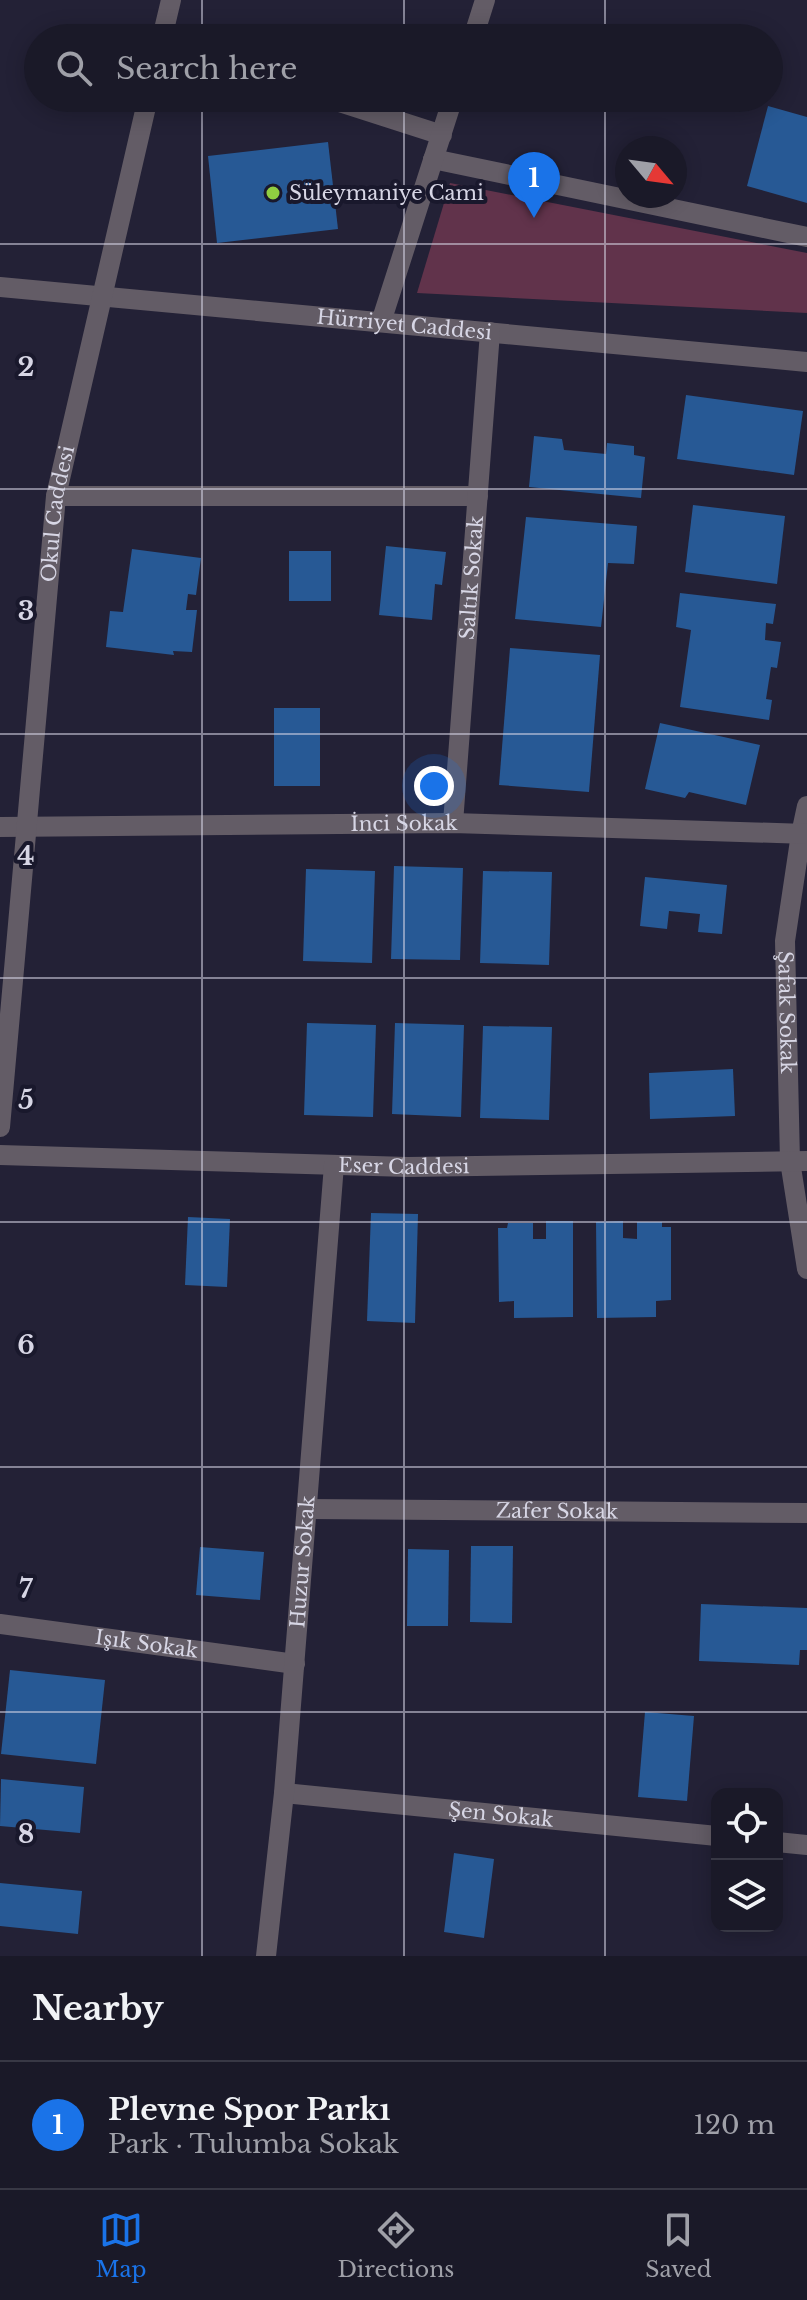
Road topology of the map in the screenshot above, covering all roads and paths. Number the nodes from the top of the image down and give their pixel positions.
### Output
1 (171, 0) edge
2 (485, 0) edge
3 (165, 24) edge
4 (477, 24) edge
5 (145, 112) edge
6 (371, 112) edge
7 (449, 112) edge
8 (442, 135) junction
9 (433, 159) junction
10 (807, 237) edge
11 (0, 287) edge
12 (103, 296) junction
13 (381, 322) junction
14 (490, 332) junction
15 (807, 362) edge
16 (56, 496) junction
17 (478, 496) junction
18 (807, 806) edge
19 (453, 823) junction
20 (0, 827) edge
21 (27, 827) junction
22 (804, 834) edge
23 (0, 1127) edge
24 (0, 1155) edge
25 (799, 1161) edge
26 (334, 1165) junction
27 (807, 1269) edge
28 (307, 1509) junction
29 (807, 1513) edge
30 (0, 1624) edge
31 (295, 1664) junction
32 (284, 1793) junction
33 (711, 1835) edge
34 (783, 1843) edge
35 (807, 1845) edge
36 (266, 1956) edge

1 - 3 street
2 - 4 street
5 - 12 street, Okul Caddesi
6 - 8 street
7 - 8 street
8 - 9 street
9 - 10 street
9 - 13 street
11 - 12 street, Hürriyet Caddesi
12 - 13 street, Hürriyet Caddesi
12 - 16 street, Okul Caddesi
13 - 14 street, Hürriyet Caddesi
14 - 15 street, Hürriyet Caddesi
14 - 17 street, Saltık Sokak
16 - 17 street
16 - 21 street, Okul Caddesi
17 - 19 street, Saltık Sokak
18 - 22 street, Şafak Sokak
19 - 21 street, İnci Sokak
19 - 22 street, İnci Sokak
20 - 21 street, İnci Sokak
21 - 23 street, Okul Caddesi
22 - 25 street, Şafak Sokak
24 - 26 street, Eser Caddesi
25 - 26 street, Eser Caddesi
25 - 27 street, Şafak Sokak
26 - 28 street, Huzur Sokak
28 - 29 street, Zafer Sokak
28 - 31 street, Huzur Sokak
30 - 31 street, Işık Sokak
31 - 32 street, Huzur Sokak
32 - 33 street, Şen Sokak
32 - 36 street, Huzur Sokak
34 - 35 street

